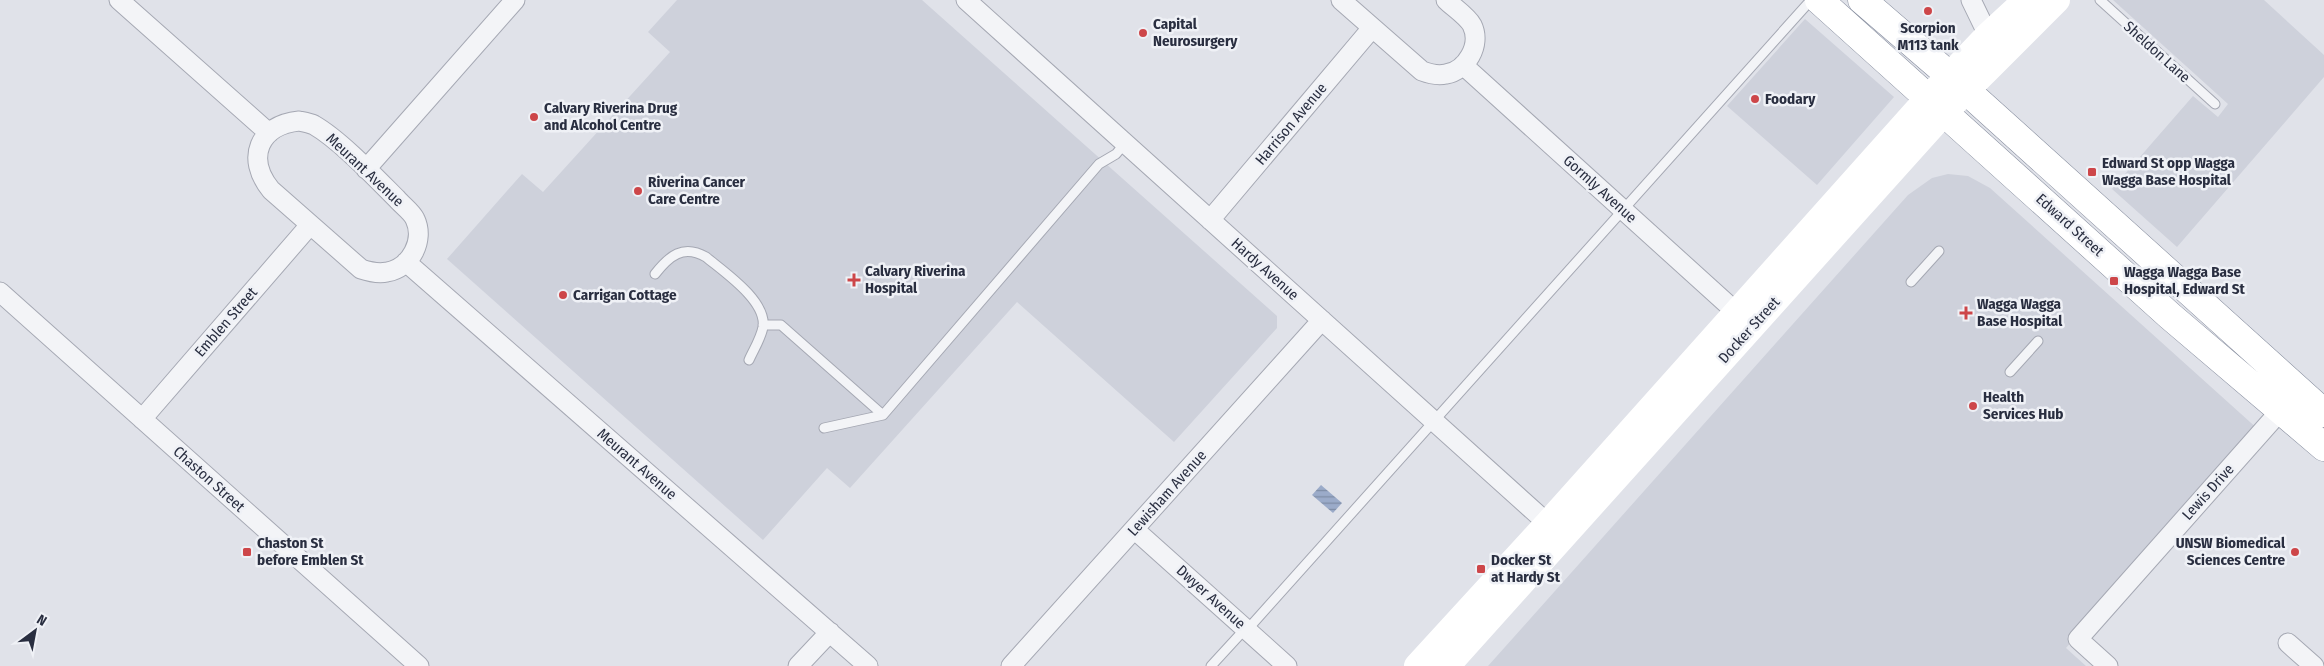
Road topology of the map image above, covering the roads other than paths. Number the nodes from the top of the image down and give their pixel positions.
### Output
1 (119, 0) edge
2 (515, 0) edge
3 (966, 0) edge
4 (1341, 0) edge
5 (1446, 0) edge
6 (1811, 0) edge
7 (1819, 0) edge
8 (1862, 0) edge
9 (1971, 0) edge
10 (2026, 0) edge
11 (2058, 0) edge
12 (2100, 0) edge
13 (1372, 28) junction
14 (1988, 35) junction
15 (1463, 65) junction
16 (1958, 83) junction
17 (2215, 104) dead end
18 (1936, 105) junction
19 (269, 133) junction
20 (1125, 143) junction
21 (366, 168) junction
22 (1623, 210) junction
23 (1210, 220) junction
24 (310, 225) junction
25 (1938, 251) dead end
26 (406, 262) junction
27 (655, 274) dead end
28 (1911, 282) dead end
29 (0, 292) edge
30 (1736, 312) junction
31 (1322, 320) junction
32 (763, 325) junction
33 (2038, 341) dead end
34 (749, 360) dead end
35 (2010, 372) dead end
36 (2298, 391) junction
37 (2280, 411) junction
38 (2324, 413) edge
39 (883, 415) junction
40 (142, 419) junction
41 (1434, 421) junction
42 (824, 428) dead end
43 (2324, 447) edge
44 (1134, 529) junction
45 (1556, 531) junction
46 (1246, 629) junction
47 (830, 632) junction
48 (2288, 643) dead end
49 (1454, 664) edge
50 (419, 666) edge
51 (798, 666) edge
52 (868, 666) edge
53 (1011, 666) edge
54 (1211, 666) edge
55 (1286, 666) edge
56 (1417, 666) edge
57 (2108, 666) edge
58 (2314, 666) edge

1 - 19 street
2 - 21 street
3 - 20 street, Hardy Avenue
4 - 13 street
5 - 15 street
6 - 22 lane
7 - 18 highway, Edward Street
8 - 16 highway, Edward Street
9 - 14 street
10 - 14 main road, Docker Street
11 - 16 main road, Docker Street
12 - 17 lane, Sheldon Lane
13 - 15 street
13 - 23 street, Harrison Avenue
14 - 16 main road, Docker Street
15 - 22 street, Gormly Avenue
16 - 18 main road, Docker Street
16 - 36 highway, Edward Street
18 - 30 main road, Docker Street
18 - 37 highway, Edward Street
18 - 45 main road, Docker Street
19 - 21 street, Meurant Avenue
19 - 24 street
20 - 23 street, Hardy Avenue
20 - 39 lane
21 - 26 street, Meurant Avenue
22 - 30 street, Gormly Avenue
22 - 41 lane
23 - 31 street, Hardy Avenue
24 - 26 street
24 - 40 street, Emblen Street
25 - 28 lane
26 - 47 street, Meurant Avenue
27 - 32 lane
29 - 40 street, Chaston Street
30 - 45 main road, Docker Street
31 - 41 street, Hardy Avenue
31 - 44 street, Lewisham Avenue
32 - 34 lane
32 - 39 lane
33 - 35 lane
36 - 37 street, Lewis Drive
36 - 38 highway, Edward Street
37 - 43 highway, Edward Street
37 - 57 street, Lewis Drive
39 - 42 lane
40 - 50 street, Chaston Street
41 - 45 street, Hardy Avenue
41 - 46 lane
44 - 46 street, Dwyer Avenue
44 - 53 street, Lewisham Avenue
45 - 49 main road, Docker Street
45 - 56 main road, Docker Street
46 - 54 lane
46 - 55 street, Dwyer Avenue
47 - 51 street
47 - 52 street, Meurant Avenue
48 - 58 street

